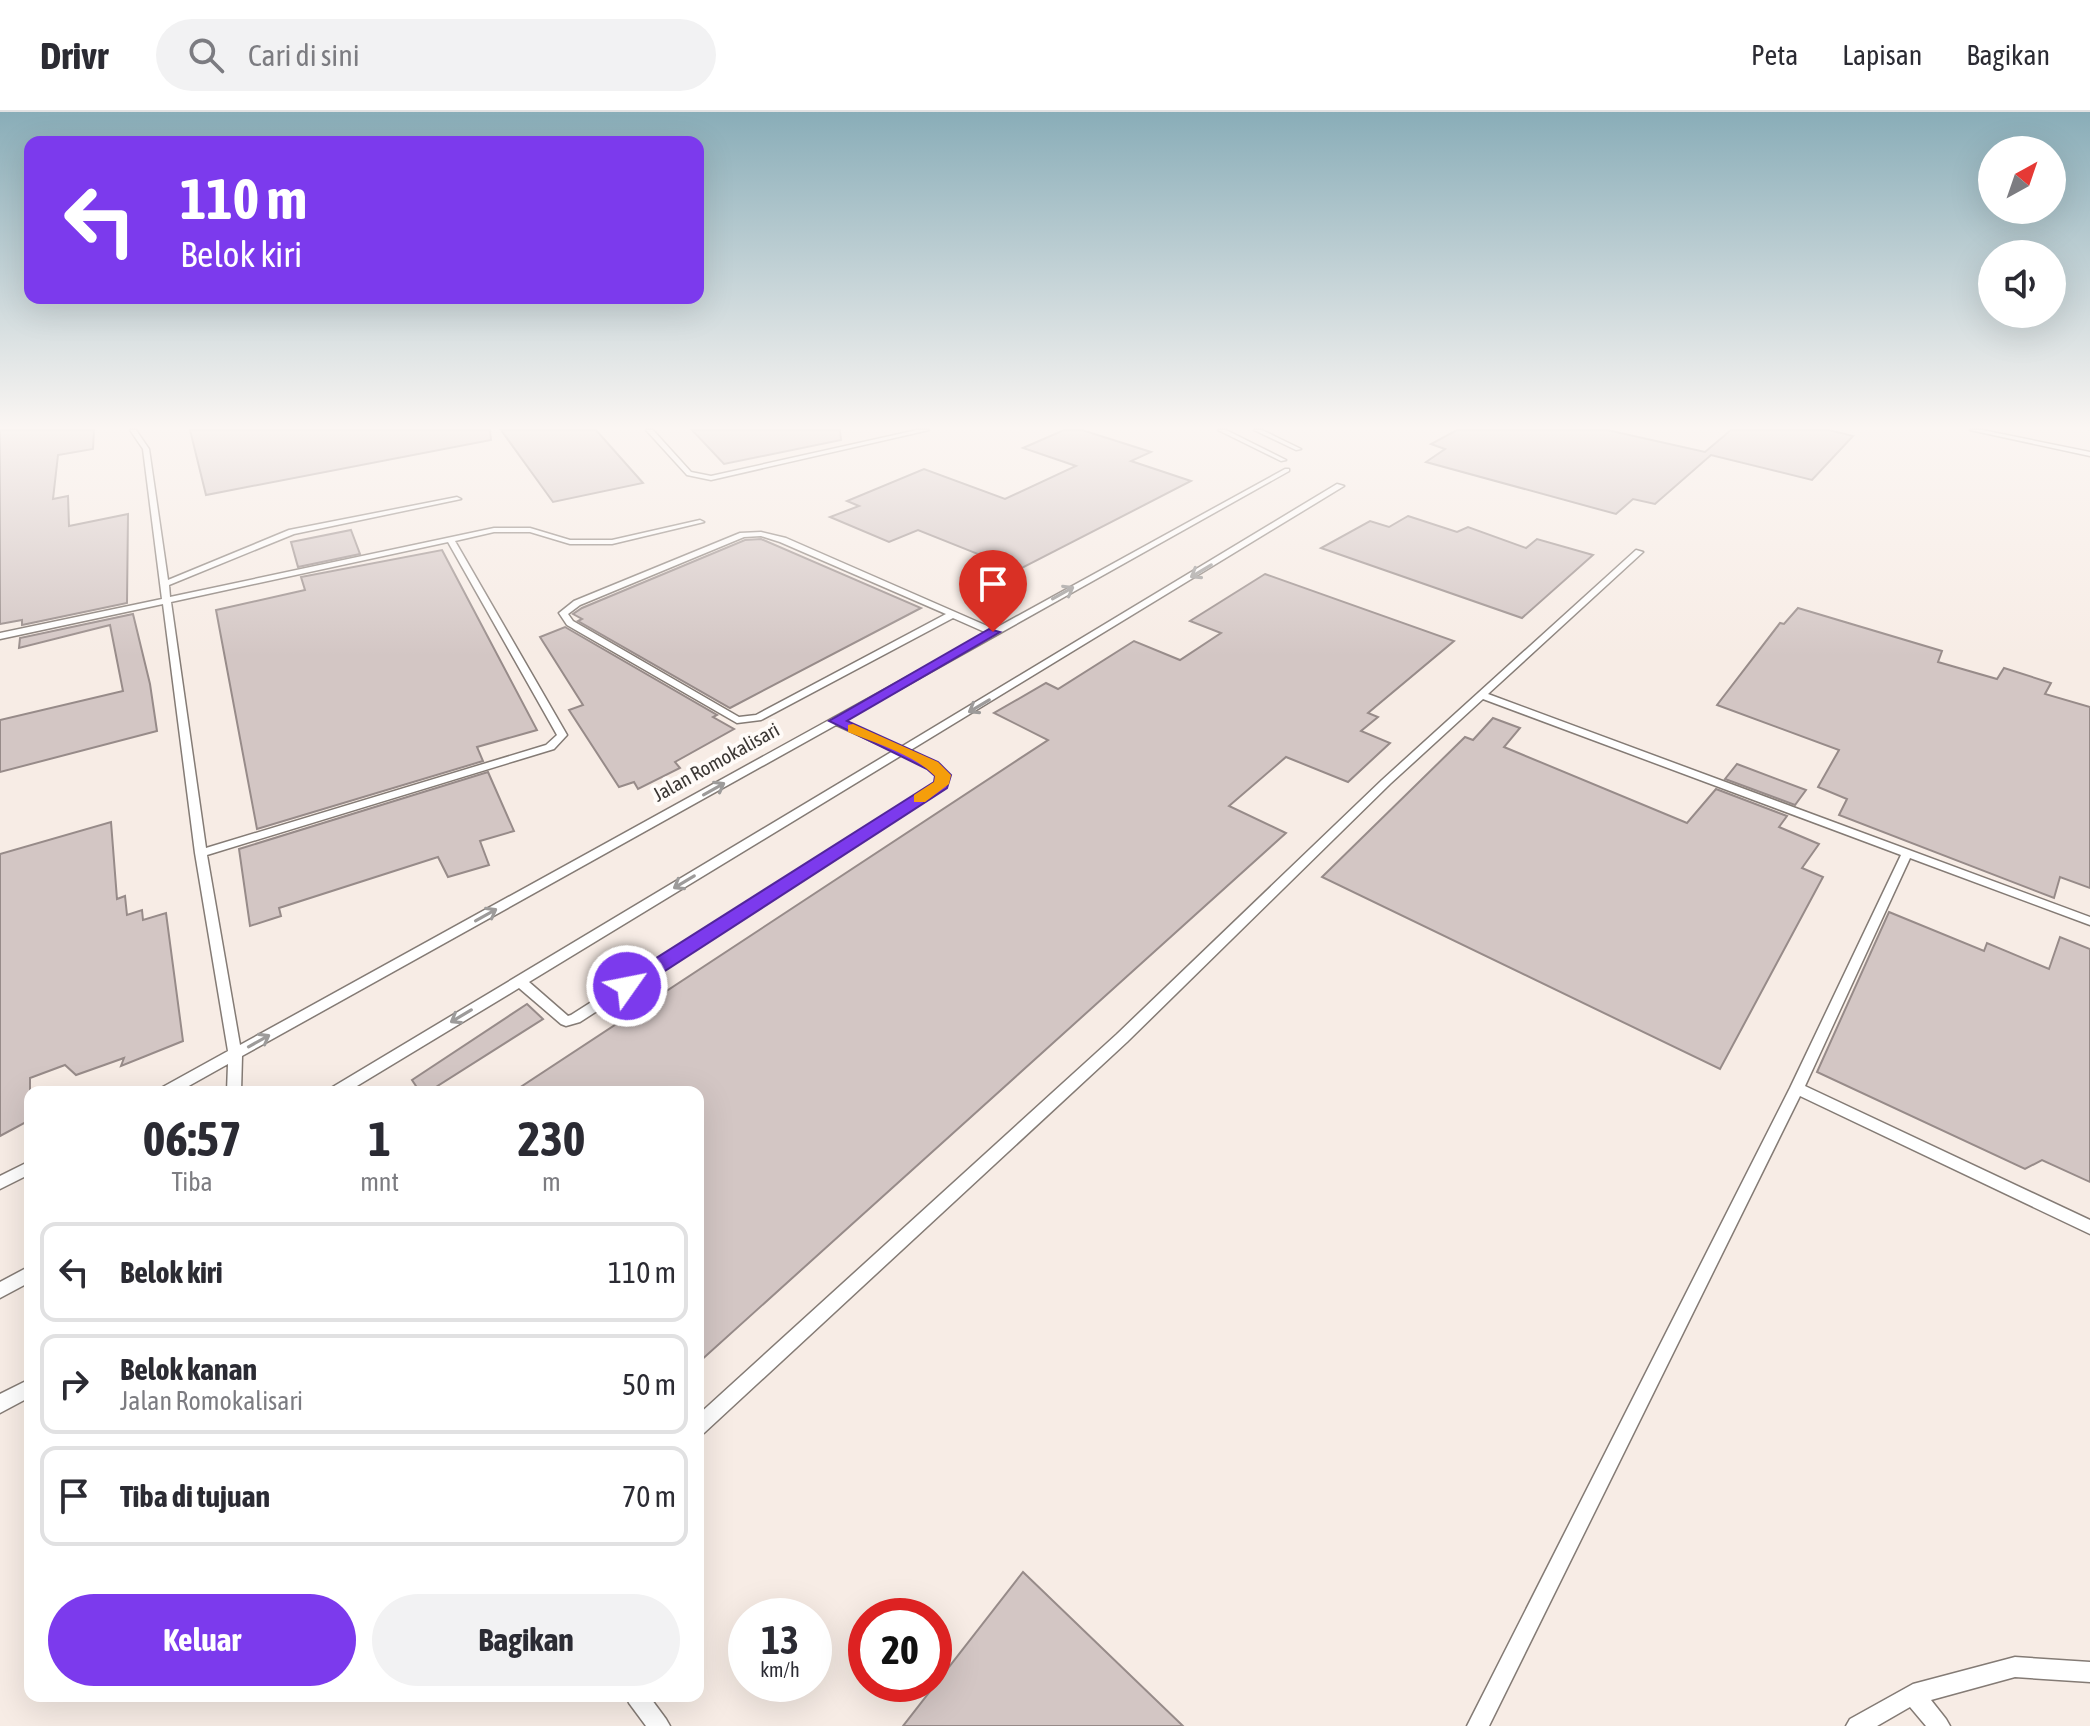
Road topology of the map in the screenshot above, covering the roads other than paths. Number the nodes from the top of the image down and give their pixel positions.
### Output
1 (154, 505) edge
2 (425, 505) edge
3 (1215, 505) edge
4 (1308, 505) edge
5 (700, 522) dead end
6 (450, 538) junction
7 (1639, 552) dead end
8 (164, 584) junction
9 (164, 602) junction
10 (953, 614) junction
11 (993, 632) junction
12 (0, 636) edge
13 (1481, 695) junction
14 (836, 721) junction
15 (905, 751) junction
16 (201, 853) junction
17 (1907, 853) junction
18 (2090, 921) edge
19 (520, 981) junction
20 (235, 1054) junction
21 (177, 1086) edge
22 (234, 1086) edge
23 (346, 1086) edge
24 (1797, 1088) junction
25 (24, 1170) edge
26 (0, 1183) edge
27 (2090, 1227) edge
28 (24, 1277) edge
29 (0, 1291) edge
30 (24, 1390) edge
31 (0, 1404) edge
32 (704, 1421) edge
33 (2090, 1672) edge
34 (1913, 1694) junction
35 (641, 1702) edge
36 (659, 1726) edge
37 (1478, 1726) edge
38 (1857, 1726) edge
39 (1939, 1726) edge

1 - 8 lane
2 - 8 lane
11 -> 3 lane, Jalan Romokalisari
4 -> 15 lane
5 - 6 lane
6 - 9 lane
6 - 16 lane
7 - 13 lane
8 - 9 lane
9 - 12 lane
9 - 16 lane
10 - 10 lane
10 - 11 lane
11 - 14 lane, Jalan Romokalisari
13 - 17 lane
13 - 32 lane
14 - 15 lane
20 -> 14 lane, Jalan Romokalisari
15 -> 19 lane
15 - 19 lane
16 - 20 lane
17 - 18 lane
17 - 24 lane
19 -> 23 lane
20 - 21 lane, Jalan Romokalisari
20 - 22 lane
24 - 27 lane
24 - 37 lane
25 - 26 lane
28 - 29 lane
30 - 31 lane
33 - 34 lane
34 - 38 lane
34 - 39 lane
35 - 36 lane

